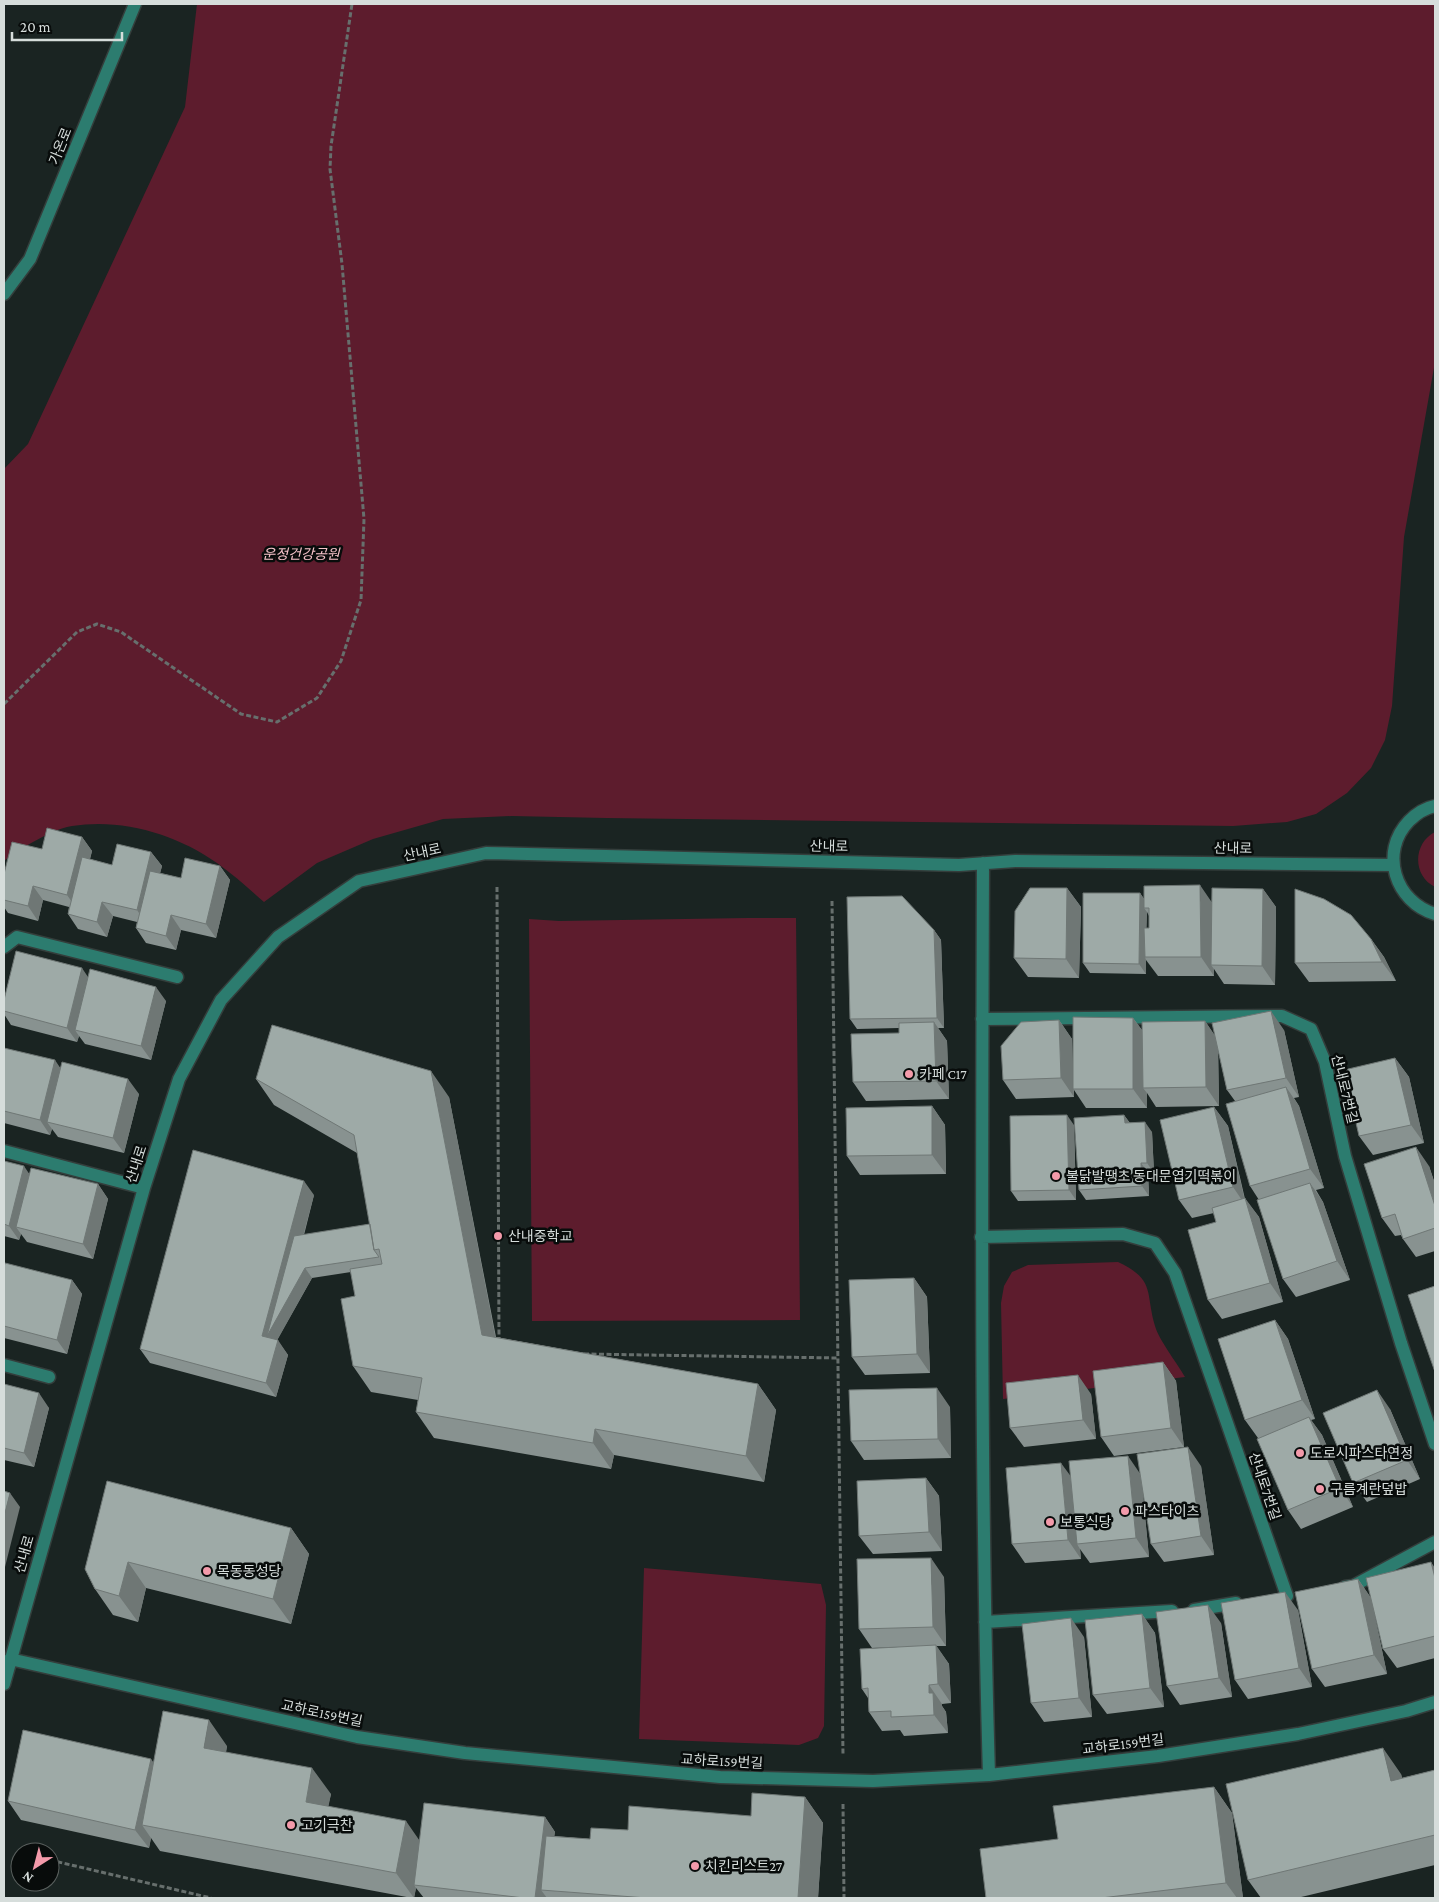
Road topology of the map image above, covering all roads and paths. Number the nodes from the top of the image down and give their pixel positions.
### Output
1 (135, 4) edge
2 (352, 4) edge
3 (4, 294) edge
4 (4, 704) edge
5 (1435, 806) edge
6 (983, 863) junction
7 (1393, 865) junction
8 (497, 887) dead end
9 (832, 901) dead end
10 (1435, 914) edge
11 (4, 947) edge
12 (176, 977) dead end
13 (982, 1019) junction
14 (4, 1151) edge
15 (144, 1188) junction
16 (981, 1237) junction
17 (499, 1342) edge
18 (577, 1354) edge
19 (838, 1358) junction
20 (4, 1365) edge
21 (49, 1377) dead end
22 (1435, 1444) edge
23 (1435, 1542) edge
24 (1334, 1589) edge
25 (1287, 1596) edge
26 (1250, 1601) edge
27 (985, 1622) junction
28 (10, 1659) junction
29 (4, 1684) edge
30 (1435, 1702) edge
31 (843, 1762) dead end
32 (989, 1775) junction
33 (843, 1799) dead end
34 (60, 1862) edge
35 (210, 1898) edge
36 (844, 1898) edge

1 - 3 street, 가온로
2 - 4 path
5 - 7 street
6 - 7 street, 산내로
6 - 13 street
6 - 15 street, 산내로
7 - 10 street
8 - 17 path
9 - 19 path
11 - 12 street
13 - 16 street
13 - 22 street, 산내로7번길
14 - 15 street
15 - 28 street, 산내로
16 - 25 street, 산내로7번길
16 - 27 street
18 - 19 path
19 - 31 path
20 - 21 street
23 - 24 street
26 - 27 street
27 - 32 street
28 - 29 street, 산내로
28 - 32 street, 교하로159번길
30 - 32 street, 교하로159번길
33 - 36 path
34 - 35 path

